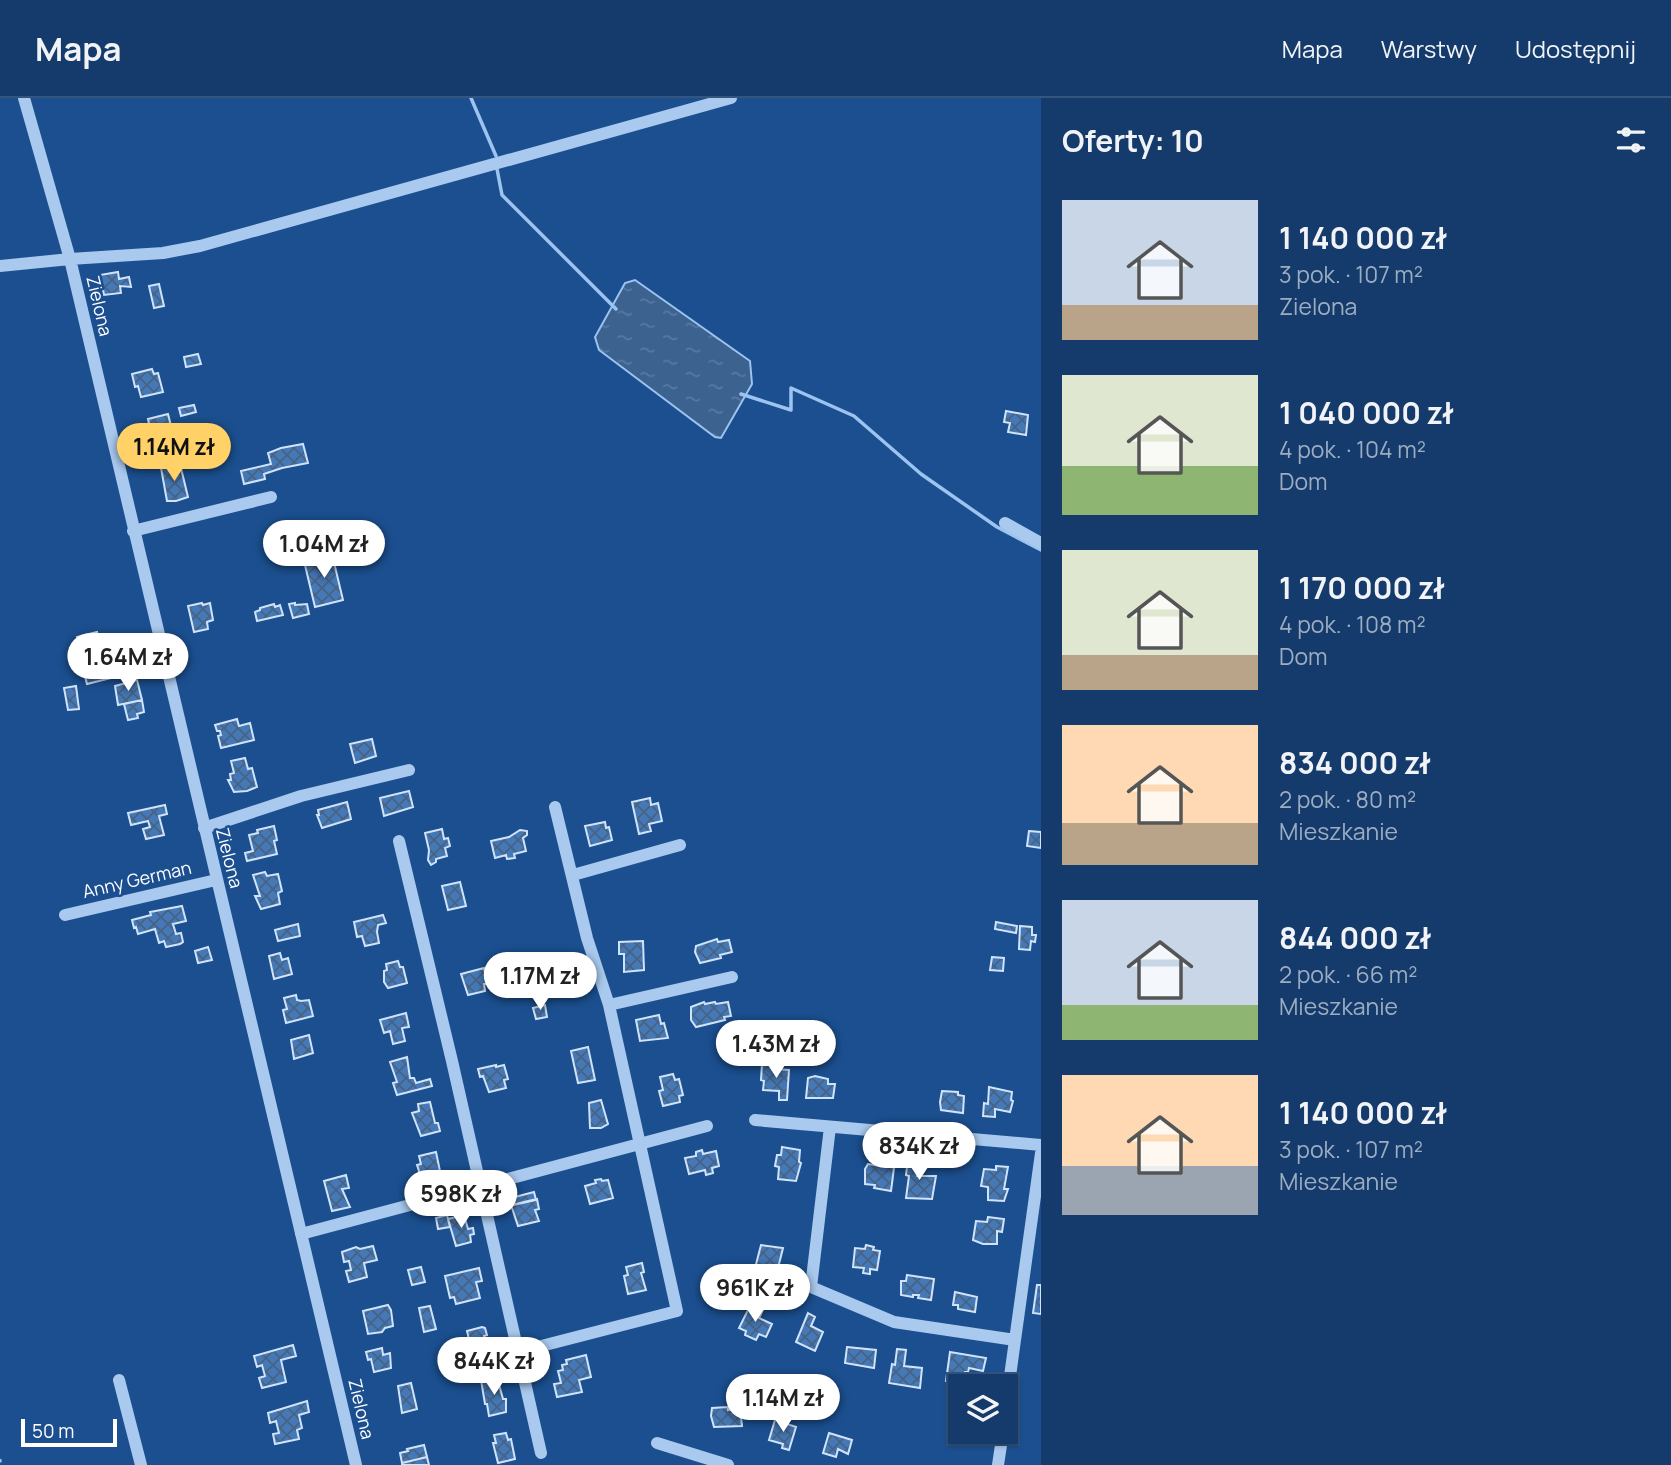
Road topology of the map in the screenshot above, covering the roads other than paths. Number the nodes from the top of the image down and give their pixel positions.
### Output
1 (24, 98) edge
2 (732, 98) edge
3 (69, 258) junction
4 (0, 266) edge
5 (271, 496) dead end
6 (1005, 523) dead end
7 (133, 531) junction
8 (1041, 543) edge
9 (409, 770) dead end
10 (555, 807) dead end
11 (204, 828) junction
12 (399, 841) dead end
13 (680, 845) dead end
14 (573, 875) junction
15 (216, 880) junction
16 (65, 915) dead end
17 (732, 977) dead end
18 (609, 1004) junction
19 (755, 1120) dead end
20 (707, 1126) dead end
21 (830, 1127) junction
22 (641, 1143) junction
23 (1041, 1145) edge
24 (1041, 1153) edge
25 (481, 1188) junction
26 (301, 1234) junction
27 (1015, 1340) junction
28 (518, 1352) junction
29 (1010, 1374) edge
30 (119, 1380) dead end
31 (657, 1443) dead end
32 (1001, 1444) edge
33 (541, 1453) dead end
34 (141, 1465) edge
35 (356, 1465) edge
36 (728, 1465) edge
37 (998, 1465) edge

1 - 3 street, Zielona
2 - 3 street
3 - 4 street
3 - 7 street, Zielona
5 - 7 street
6 - 8 street
7 - 11 street, Zielona
9 - 11 street
10 - 14 street
11 - 15 street, Zielona
12 - 25 street
13 - 14 street
14 - 18 street
15 - 16 street, Anny German
15 - 26 street, Zielona
17 - 18 street
18 - 22 street
19 - 21 street
20 - 22 street
21 - 23 street
21 - 27 street
22 - 25 street
22 - 28 street
24 - 27 street
25 - 26 street
25 - 28 street
26 - 35 street, Zielona
27 - 29 street
28 - 33 street
30 - 34 street
31 - 36 street
32 - 37 street

